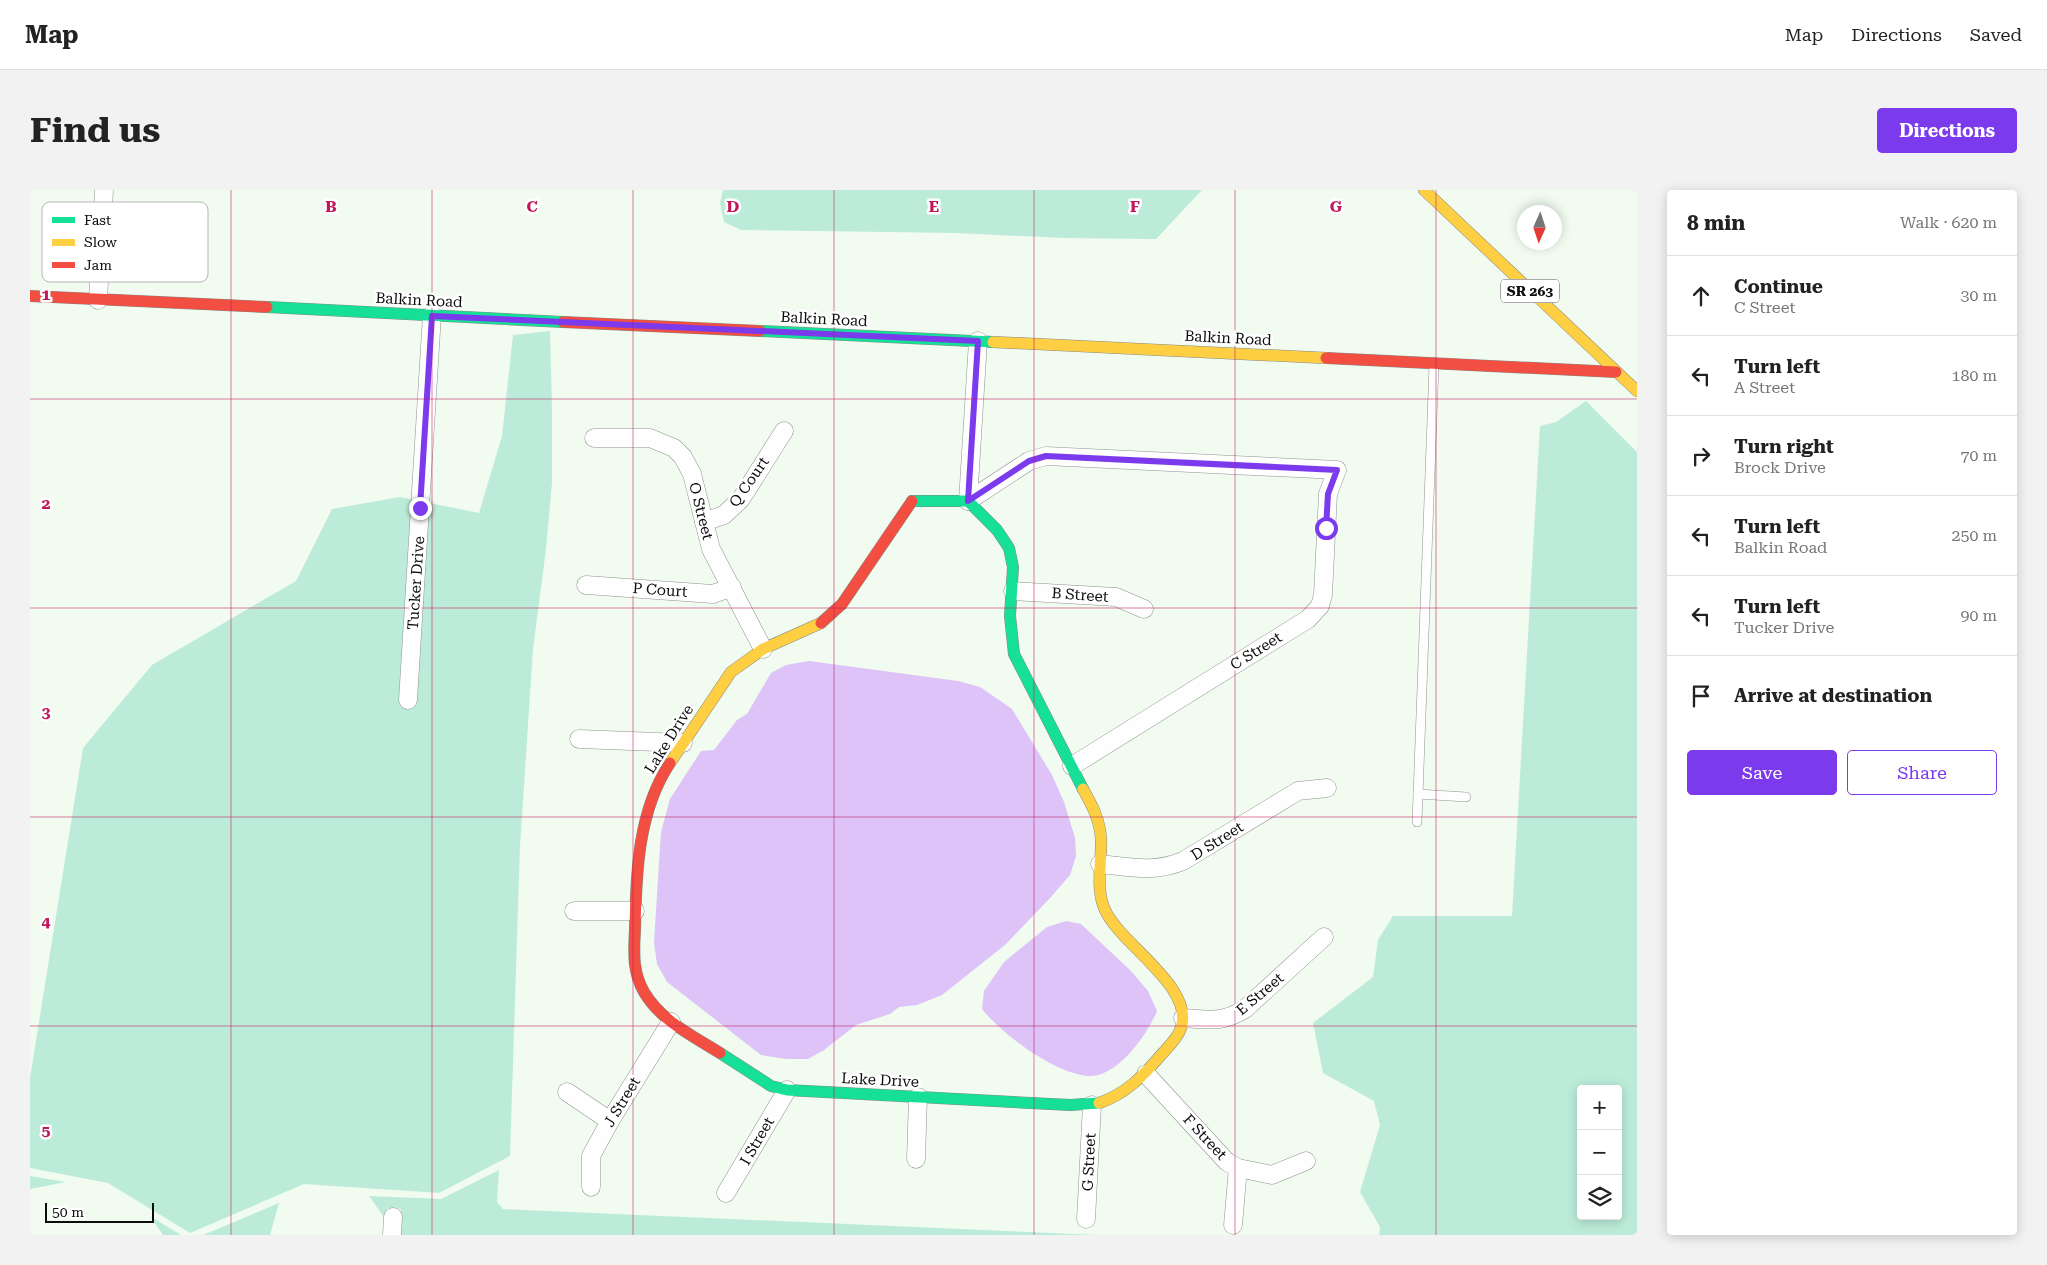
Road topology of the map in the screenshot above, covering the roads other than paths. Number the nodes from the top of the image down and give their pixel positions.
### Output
1 (1424, 190) edge
2 (99, 282) edge
3 (30, 296) edge
4 (98, 300) junction
5 (432, 316) junction
6 (978, 341) junction
7 (1434, 363) junction
8 (1616, 372) junction
9 (1637, 391) edge
10 (784, 431) dead end
11 (594, 438) dead end
12 (968, 501) junction
13 (704, 522) junction
14 (586, 585) dead end
15 (732, 587) junction
16 (1013, 591) junction
17 (1144, 609) dead end
18 (764, 649) junction
19 (408, 700) dead end
20 (579, 739) dead end
21 (683, 743) junction
22 (1072, 766) junction
23 (1327, 788) dead end
24 (1418, 794) junction
25 (1466, 797) dead end
26 (1417, 822) dead end
27 (1100, 864) junction
28 (574, 911) dead end
29 (635, 911) junction
30 (1324, 937) dead end
31 (1183, 1018) junction
32 (671, 1022) junction
33 (1146, 1074) junction
34 (787, 1090) junction
35 (567, 1092) dead end
36 (918, 1097) junction
37 (1092, 1105) junction
38 (610, 1121) junction
39 (916, 1159) dead end
40 (1306, 1161) dead end
41 (1238, 1168) junction
42 (591, 1186) dead end
43 (726, 1193) dead end
44 (393, 1217) dead end
45 (1086, 1219) dead end
46 (1233, 1225) dead end
47 (392, 1235) edge

1 - 8 street, SR 263
2 - 4 street
3 - 4 street, Balkin Road
4 - 5 street, Balkin Road
5 - 6 street, Balkin Road
5 - 19 street, Tucker Drive
6 - 7 street, Balkin Road
6 - 12 street
7 - 8 street, Balkin Road
7 - 24 lane
8 - 9 street, SR 263
10 - 13 street, Q Court
11 - 13 street, O Street
12 - 16 street
12 - 18 street, Lake Drive
12 - 22 street, C Street
13 - 15 street, O Street
14 - 15 street, P Court
15 - 18 street, O Street
16 - 17 street, B Street
16 - 22 street
18 - 21 street, Lake Drive
20 - 21 street
21 - 29 street, Lake Drive
22 - 27 street
23 - 27 street, D Street
24 - 25 lane
24 - 26 lane
27 - 31 street
28 - 29 street
29 - 32 street, Lake Drive
30 - 31 street, E Street
31 - 33 street, Lake Drive
32 - 34 street, Lake Drive
32 - 38 street, J Street
33 - 37 street, Lake Drive
33 - 41 street, F Street
34 - 36 street, Lake Drive
34 - 43 street, I Street
35 - 38 street
36 - 37 street, Lake Drive
36 - 39 street
37 - 45 street, G Street
38 - 42 street, J Street
40 - 41 street, F Street
41 - 46 street
44 - 47 street

